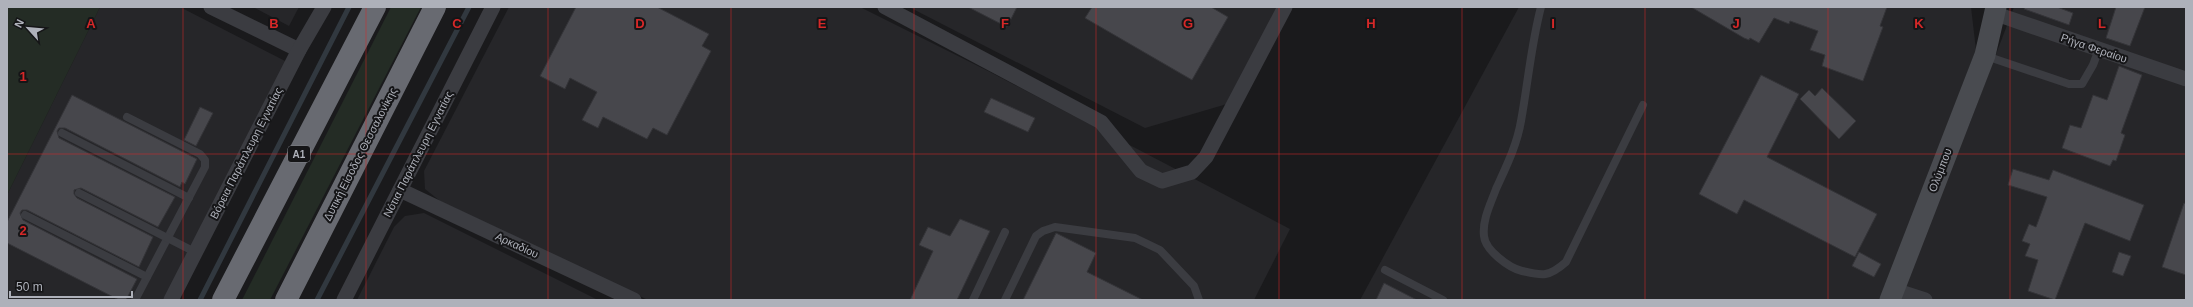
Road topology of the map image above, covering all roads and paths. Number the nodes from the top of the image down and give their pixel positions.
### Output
1 (211, 7) edge
2 (324, 7) edge
3 (375, 7) edge
4 (435, 7) edge
5 (492, 7) edge
6 (885, 7) edge
7 (1284, 7) edge
8 (1541, 7) edge
9 (2001, 10) edge
10 (1987, 48) junction
11 (2099, 49) junction
12 (299, 50) junction
13 (2186, 79) edge
14 (1643, 106) dead end
15 (127, 117) dead end
16 (62, 133) dead end
17 (400, 190) junction
18 (79, 193) dead end
19 (189, 198) junction
20 (24, 215) dead end
21 (1005, 232) dead end
22 (168, 238) junction
23 (195, 252) junction
24 (1386, 270) dead end
25 (147, 277) junction
26 (1892, 295) edge
27 (135, 300) edge
28 (171, 300) edge
29 (224, 300) edge
30 (286, 300) edge
31 (344, 300) edge
32 (634, 300) edge
33 (973, 300) edge
34 (1005, 300) edge
35 (1199, 300) edge
36 (1443, 300) edge
37 (1925, 300) edge

1 - 12 street
2 - 12 street, Βόρεια Παράπλευρη Εγνατίας
3 - 29 highway, Α1
4 - 30 highway, Δυτική Είσοδος Θεσσαλονίκης
5 - 17 street, Νότια Παράπλευρη Εγνατίας
6 - 7 street
8 - 14 lane
9 - 10 main road, Ολύμπου
9 - 11 street, Ρήγα Φεραίου
10 - 11 lane
10 - 26 main road, Ολύμπου
11 - 13 street, Ρήγα Φεραίου
12 - 23 street, Βόρεια Παράπλευρη Εγνατίας
15 - 19 lane
16 - 19 lane
17 - 31 street, Νότια Παράπλευρη Εγνατίας
17 - 32 street, Αρκαδίου
18 - 22 lane
19 - 22 lane
20 - 25 lane
21 - 33 lane
22 - 23 lane
22 - 25 lane
23 - 28 street, Βόρεια Παράπλευρη Εγνατίας
24 - 36 lane
25 - 27 lane
26 - 37 street
34 - 35 lane

